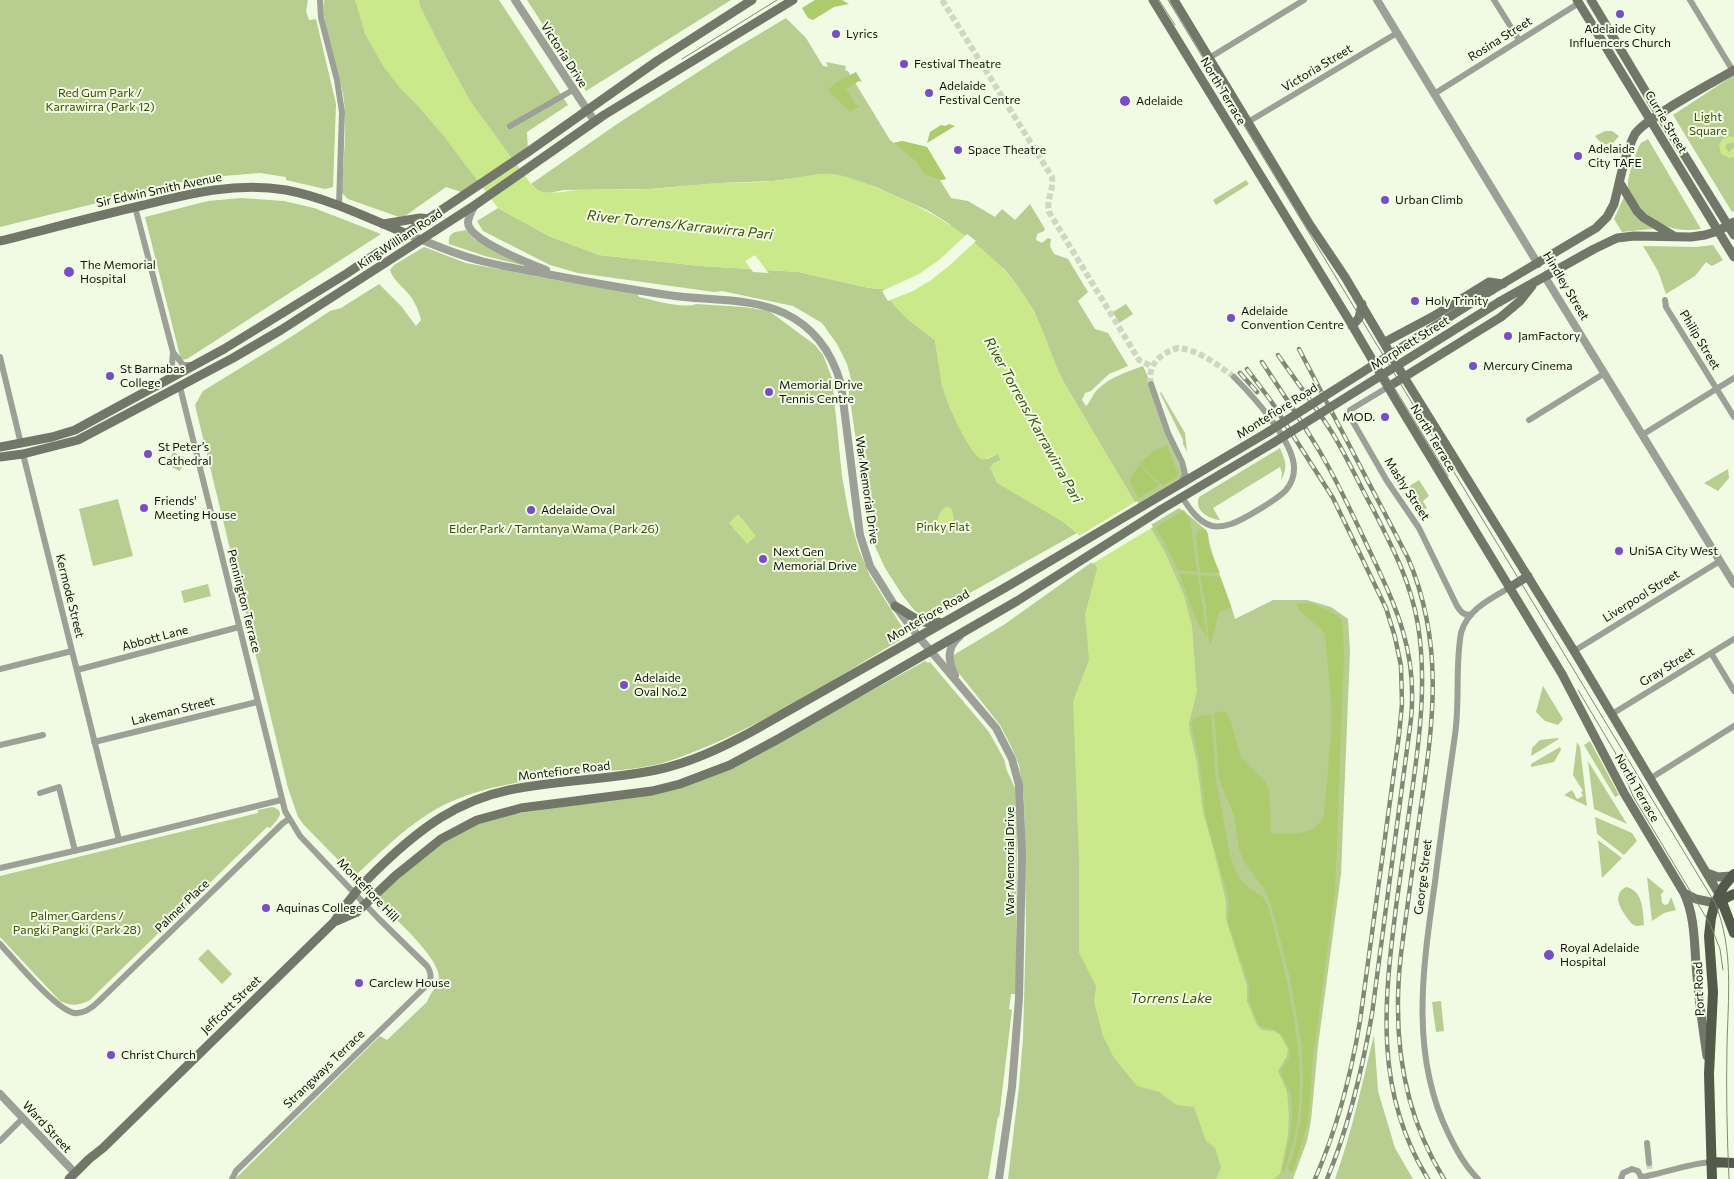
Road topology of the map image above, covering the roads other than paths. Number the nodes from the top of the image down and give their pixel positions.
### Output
1 (320, 0) edge
2 (514, 0) edge
3 (752, 0) edge
4 (793, 0) edge
5 (1153, 0) edge
6 (1174, 0) edge
7 (1304, 0) edge
8 (1494, 0) edge
9 (1690, 0) edge
10 (1379, 1) edge
11 (1578, 1) edge
12 (1593, 1) edge
13 (1397, 33) junction
14 (1519, 40) junction
15 (1209, 58) junction
16 (1733, 70) edge
17 (573, 90) junction
18 (1434, 94) junction
19 (587, 110) junction
20 (1659, 114) junction
21 (1650, 120) junction
22 (595, 122) junction
23 (1248, 122) junction
24 (510, 126) dead end
25 (1233, 132) junction
26 (1620, 183) junction
27 (339, 205) junction
28 (475, 205) junction
29 (135, 206) junction
30 (430, 219) junction
31 (1731, 223) edge
32 (383, 224) junction
33 (1718, 231) junction
34 (407, 234) junction
35 (1734, 235) edge
36 (1674, 236) junction
37 (422, 239) junction
38 (0, 241) edge
39 (1734, 257) edge
40 (1538, 264) junction
41 (561, 276) junction
42 (1545, 277) junction
43 (1534, 283) junction
44 (1503, 284) junction
45 (1664, 300) dead end
46 (1362, 304) junction
47 (1352, 326) junction
48 (1384, 342) junction
49 (172, 352) junction
50 (0, 357) edge
51 (194, 365) junction
52 (1604, 373) junction
53 (1234, 377) tunnel mouth
54 (1404, 377) junction
55 (171, 378) junction
56 (1734, 378) edge
57 (1151, 384) tunnel mouth
58 (180, 387) junction
59 (1388, 387) junction
60 (1716, 388) junction
61 (1734, 417) edge
62 (1529, 420) dead end
63 (1642, 435) junction
64 (1273, 443) joint
65 (21, 444) junction
66 (0, 447) edge
67 (24, 454) junction
68 (0, 457) edge
69 (1182, 462) junction
70 (1203, 470) junction
71 (1180, 483) junction
72 (1182, 497) junction
73 (1720, 561) junction
74 (1528, 576) junction
75 (1734, 584) edge
76 (1509, 588) junction
77 (895, 606) junction
78 (1471, 615) junction
79 (950, 618) junction
80 (239, 628) junction
81 (966, 631) junction
82 (918, 636) junction
83 (1734, 639) edge
84 (72, 651) junction
85 (1574, 651) junction
86 (931, 652) junction
87 (1711, 654) junction
88 (0, 669) edge
89 (77, 670) junction
90 (959, 684) junction
91 (1734, 692) edge
92 (257, 702) junction
93 (1612, 714) junction
94 (1734, 726) edge
95 (43, 735) dead end
96 (94, 742) junction
97 (0, 745) edge
98 (1651, 778) junction
99 (586, 780) junction
100 (40, 793) dead end
101 (588, 799) junction
102 (281, 800) junction
103 (289, 820) junction
104 (119, 840) junction
105 (75, 851) junction
106 (0, 868) edge
107 (1707, 873) junction
108 (1733, 875) edge
109 (1684, 892) junction
110 (354, 893) junction
111 (1734, 894) edge
112 (1719, 899) junction
113 (365, 904) junction
114 (1690, 910) junction
115 (334, 922) junction
116 (1734, 933) edge
117 (0, 944) edge
118 (431, 975) joint
119 (1709, 1074) junction
120 (0, 1094) edge
121 (23, 1118) junction
122 (0, 1141) edge
123 (1647, 1143) dead end
124 (1711, 1162) junction
125 (1649, 1163) tunnel mouth
126 (1734, 1163) edge
127 (76, 1178) edge
128 (1642, 1178) edge
129 (232, 1179) edge
130 (999, 1179) edge
131 (1478, 1179) edge
132 (1621, 1179) edge
133 (1712, 1179) edge

1 - 27 street
2 - 17 street, Victoria Drive
3 - 19 main road, King William Road
4 - 22 main road, King William Road
5 - 25 main road, North Terrace
6 - 15 main road, North Terrace
7 - 15 street
8 - 14 street
9 - 16 street
10 - 13 street, Hindley Street
11 - 14 street, Rosina Street
11 - 21 main road, Currie Street
12 - 20 main road, Currie Street
13 - 18 street, Hindley Street
13 - 23 street, Victoria Street
14 - 18 street, Rosina Street
15 - 23 main road, North Terrace
16 - 20 main road
17 - 19 street, Victoria Drive
17 - 24 street
18 - 40 street, Hindley Street
19 - 22 street, Victoria Drive
19 - 30 main road, King William Road
20 - 21 main road
20 - 31 main road, Currie Street
21 - 26 main road
21 - 33 main road, Currie Street
22 - 28 main road, King William Road
23 - 25 main road
23 - 46 main road, North Terrace
25 - 47 main road, North Terrace
26 - 36 main road
26 - 40 main road
27 - 29 main road, Sir Edwin Smith Avenue
27 - 32 main road, Sir Edwin Smith Avenue
28 - 37 main road, King William Road
28 - 41 street
29 - 38 main road, Sir Edwin Smith Avenue
29 - 49 street
30 - 32 main road
30 - 34 main road, King William Road
31 - 33 main road
31 - 35 main road, Currie Street
32 - 34 main road, Sir Edwin Smith Avenue
33 - 36 main road
33 - 39 main road, Currie Street
34 - 37 street, War Memorial Drive
34 - 51 main road, King William Road
36 - 42 main road, Morphett Street
37 - 41 street, War Memorial Drive
37 - 58 main road, King William Road
40 - 42 main road, Hindley Street
40 - 44 main road
41 - 77 street, War Memorial Drive
42 - 43 main road, Morphett Street
42 - 52 street, Hindley Street
43 - 54 main road
43 - 64 main road, Morphett Street, bridge
44 - 48 main road
44 - 70 main road, Montefiore Road, bridge
45 - 60 street, Philip Street
46 - 47 main road
46 - 48 main road, North Terrace
47 - 59 main road, North Terrace
48 - 54 main road, North Terrace
49 - 51 street
49 - 55 street
50 - 65 street, Kermode Street
51 - 55 main road, King William Road
51 - 58 main road
52 - 62 street
52 - 63 street, Hindley Street
53 - 72 street
54 - 59 main road
54 - 74 main road, North Terrace
55 - 65 main road, King William Road
56 - 60 street
57 - 69 street
58 - 67 main road, King William Road
58 - 80 street, Pennington Terrace
59 - 76 main road, North Terrace
59 - 78 street, Mashy Street
60 - 61 street, Philip Street
60 - 63 street
63 - 73 street, Hindley Street
64 - 72 main road, Montefiore Road
65 - 66 main road, King William Road
65 - 67 street, Kermode Street
67 - 68 main road, King William Road
67 - 84 street, Kermode Street
69 - 70 street
69 - 71 street
70 - 71 main road, Montefiore Road
71 - 79 main road, Montefiore Road
72 - 81 main road, Montefiore Road
73 - 75 street, Hindley Street
73 - 85 street, Liverpool Street
74 - 76 main road
74 - 85 main road, North Terrace
76 - 78 street, George Street
76 - 109 main road, North Terrace
77 - 79 main road
77 - 82 street, War Memorial Drive
78 - 131 street, George Street
79 - 82 main road, Montefiore Road
80 - 89 street, Abbott Lane
80 - 92 street, Pennington Terrace
81 - 86 main road, Montefiore Road
81 - 90 street
82 - 86 street, War Memorial Drive
82 - 99 main road, Montefiore Road
83 - 87 street, Gray Street
84 - 88 street
84 - 89 street, Kermode Street
85 - 93 main road, North Terrace
86 - 90 street, War Memorial Drive
86 - 101 main road, Montefiore Road
87 - 91 street
87 - 93 street, Gray Street
89 - 96 street, Kermode Street
90 - 130 street, War Memorial Drive
92 - 96 street, Lakeman Street
92 - 102 street, Pennington Terrace
93 - 98 main road, North Terrace
94 - 98 street
95 - 97 street
96 - 104 street, Kermode Street
98 - 107 main road, North Terrace
99 - 101 main road
99 - 110 main road, Montefiore Road
100 - 105 street
101 - 113 main road, Montefiore Road
102 - 103 street, Pennington Terrace
102 - 104 street
103 - 110 street, Montefiore Hill
103 - 117 street, Palmer Place
104 - 105 street
105 - 106 street
107 - 108 main road
107 - 112 main road, North Terrace
108 - 112 main road
109 - 112 main road
109 - 114 main road, North Terrace
110 - 113 street, Montefiore Hill
110 - 115 main road, Jeffcott Street
111 - 112 main road
112 - 114 main road
112 - 116 main road
112 - 119 main road, Port Road
113 - 115 main road, Jeffcott Street
113 - 118 street, Montefiore Hill
114 - 119 main road, Port Road
115 - 127 main road, Jeffcott Street
118 - 129 street, Strangways Terrace
119 - 124 main road, Port Road
120 - 121 street, Ward Street
121 - 122 street
121 - 127 street, Ward Street
123 - 125 street
124 - 126 main road
124 - 128 street
124 - 133 main road, Port Road
128 - 132 street

